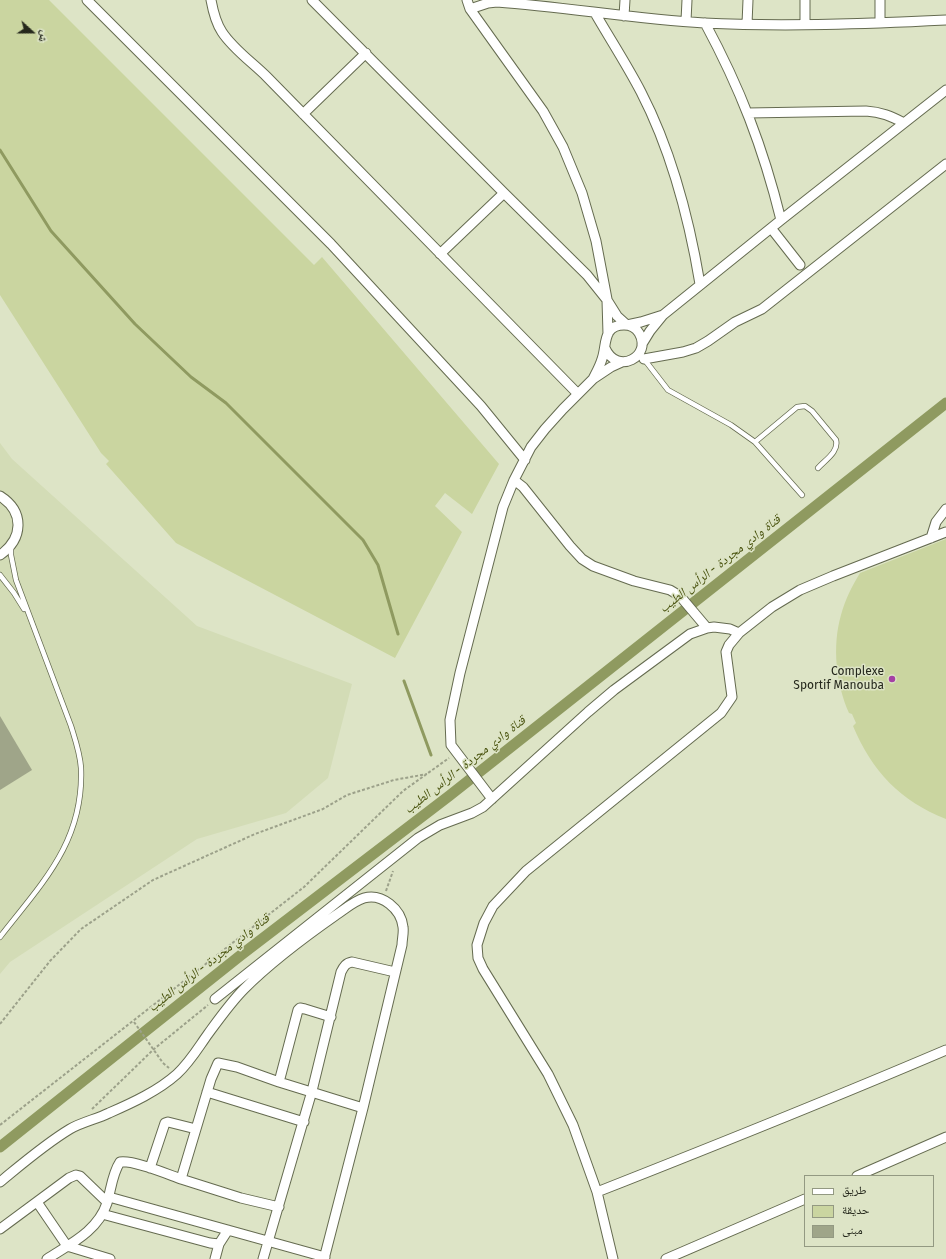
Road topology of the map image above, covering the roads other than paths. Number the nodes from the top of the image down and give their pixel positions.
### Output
1 (87, 0) edge
2 (211, 0) edge
3 (312, 0) edge
4 (467, 0) edge
5 (625, 0) edge
6 (687, 0) edge
7 (748, 0) edge
8 (804, 0) edge
9 (880, 0) edge
10 (565, 5) edge
11 (470, 9) junction
12 (595, 13) junction
13 (624, 16) junction
14 (946, 20) edge
15 (686, 22) junction
16 (705, 23) junction
17 (880, 23) junction
18 (747, 24) junction
19 (805, 24) junction
20 (366, 53) junction
21 (946, 90) edge
22 (748, 113) junction
23 (303, 114) junction
24 (904, 123) junction
25 (946, 164) edge
26 (504, 193) junction
27 (781, 220) junction
28 (771, 228) junction
29 (440, 254) junction
30 (800, 265) dead end
31 (700, 284) junction
32 (607, 300) junction
33 (663, 315) junction
34 (627, 325) junction
35 (608, 334) junction
36 (642, 344) junction
37 (605, 348) junction
38 (642, 356) junction
39 (622, 362) junction
40 (593, 379) junction
41 (578, 394) junction
42 (755, 442) junction
43 (525, 460) junction
44 (818, 468) dead end
45 (514, 480) junction
46 (802, 495) dead end
47 (0, 496) edge
48 (946, 508) edge
49 (946, 532) edge
50 (931, 538) junction
51 (11, 545) junction
52 (0, 555) edge
53 (0, 575) edge
54 (28, 616) junction
55 (706, 628) junction
56 (739, 633) junction
57 (490, 795) junction
58 (0, 937) edge
59 (395, 972) junction
60 (215, 999) road end
61 (331, 1017) junction
62 (946, 1050) edge
63 (279, 1082) junction
64 (312, 1091) junction
65 (207, 1092) junction
66 (363, 1108) junction
67 (304, 1122) junction
68 (196, 1129) junction
69 (946, 1137) edge
70 (150, 1168) junction
71 (859, 1175) edge
72 (181, 1179) junction
73 (0, 1182) edge
74 (597, 1192) junction
75 (804, 1198) edge
76 (108, 1200) junction
77 (37, 1202) junction
78 (279, 1207) junction
79 (102, 1214) junction
80 (0, 1229) edge
81 (228, 1230) junction
82 (268, 1240) junction
83 (219, 1244) junction
84 (67, 1246) junction
85 (324, 1258) edge
86 (47, 1259) edge
87 (110, 1259) edge
88 (215, 1259) edge
89 (263, 1259) edge
90 (613, 1259) edge
91 (666, 1259) edge

1 - 43 street
2 - 23 street
3 - 20 street
4 - 11 street
5 - 13 street
6 - 15 street
7 - 18 street
8 - 19 street
9 - 17 street
10 - 11 street
10 - 12 street
11 - 32 street
12 - 13 street
12 - 31 street
13 - 15 street
14 - 17 street
15 - 16 street
16 - 18 street
16 - 22 street
17 - 19 street
18 - 19 street
20 - 23 street
20 - 26 street
21 - 24 street
22 - 24 street
22 - 27 street
23 - 29 street
24 - 27 street
25 - 38 street
26 - 29 street
26 - 32 street
27 - 28 street
28 - 30 street
28 - 31 street
29 - 41 street
31 - 33 street
32 - 34 street
32 - 35 street
33 - 34 street
33 - 36 street
34 - 35 street
34 - 36 street
35 - 37 street
36 - 38 street
37 - 39 street
37 - 40 street
38 - 39 street
38 - 42 lane
39 - 40 street
40 - 41 street
41 - 43 street
42 - 44 lane
42 - 46 lane
43 - 45 street
45 - 55 street
45 - 57 street
47 - 51 street
48 - 50 street
49 - 50 street
50 - 56 street
51 - 52 street
51 - 54 lane
53 - 54 lane
54 - 58 lane
55 - 56 street
55 - 57 street
56 - 74 street
57 - 60 street
59 - 61 street
59 - 66 street
59 - 73 street
61 - 63 street
61 - 64 street
62 - 74 street
63 - 64 street
63 - 65 street
64 - 66 street
64 - 67 street
65 - 67 street
65 - 68 street
66 - 85 street
67 - 78 street
68 - 70 street
68 - 72 street
69 - 71 street
70 - 72 street
70 - 76 street
72 - 78 street
74 - 90 street
75 - 91 street
76 - 77 street
76 - 79 street
76 - 81 street
77 - 80 street
77 - 84 street
78 - 82 street
79 - 83 street
79 - 84 street
81 - 82 street
81 - 83 street
82 - 85 street
82 - 89 street
83 - 88 street
84 - 86 street
84 - 87 street

